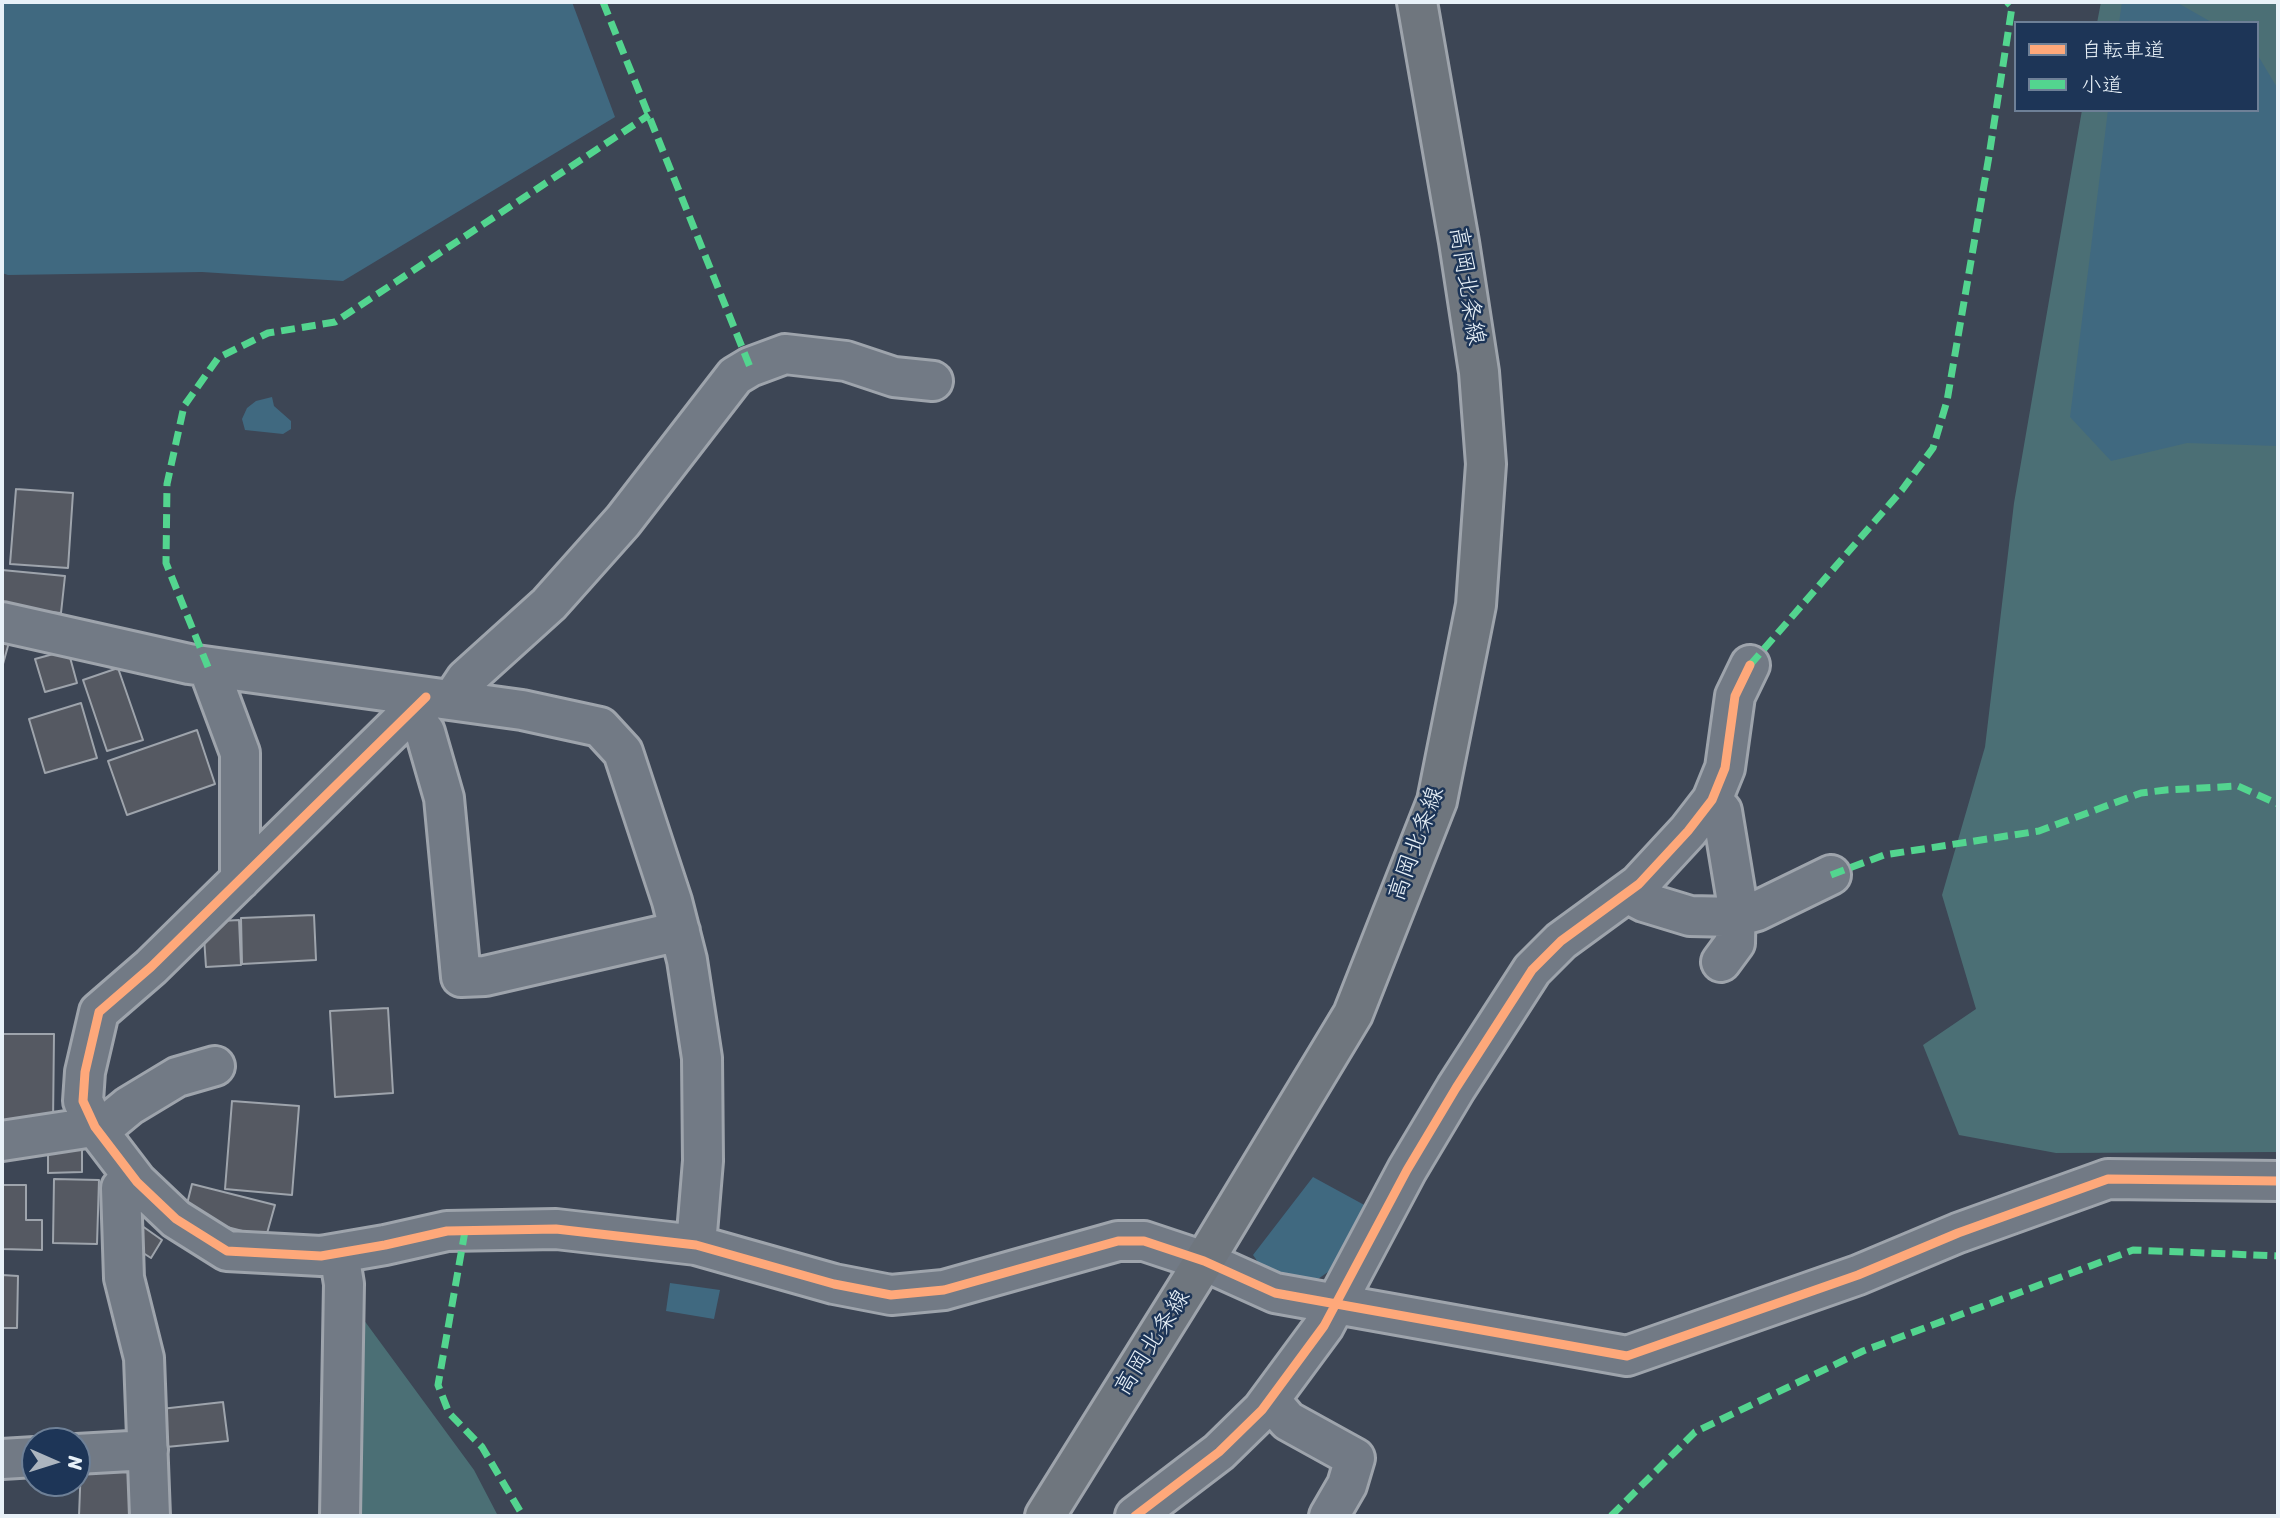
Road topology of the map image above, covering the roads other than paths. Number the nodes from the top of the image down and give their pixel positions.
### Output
1 (1417, 2) edge
2 (933, 381) dead end
3 (2, 622) edge
4 (1750, 665) dead end
5 (208, 667) junction
6 (429, 703) junction
7 (1713, 800) junction
8 (1831, 875) dead end
9 (240, 880) junction
10 (1627, 893) junction
11 (1736, 917) junction
12 (680, 931) junction
13 (1721, 962) dead end
14 (215, 1066) dead end
15 (95, 1127) junction
16 (2, 1141) edge
17 (132, 1176) junction
18 (2278, 1181) edge
19 (696, 1245) junction
20 (339, 1253) junction
21 (1204, 1261) junction
22 (1337, 1303) junction
23 (1270, 1400) junction
24 (148, 1450) junction
25 (91, 1453) edge
26 (21, 1458) edge
27 (2, 1459) edge
28 (150, 1516) edge
29 (340, 1516) edge
30 (1045, 1516) edge
31 (1135, 1516) edge
32 (1329, 1516) edge

1 - 21 main road, 高岡北条線
2 - 6 street
3 - 5 street
4 - 7 street
5 - 6 street
5 - 9 street
6 - 9 street
6 - 12 street
6 - 12 street
7 - 10 street
7 - 11 street
8 - 11 street
9 - 15 street
10 - 11 street
10 - 22 street
11 - 13 street
12 - 19 street
14 - 15 street
15 - 16 street
15 - 17 street
17 - 20 street
17 - 24 street
18 - 22 street
19 - 20 street
19 - 21 street
20 - 29 street
21 - 22 street
21 - 30 main road, 高岡北条線
22 - 23 street
23 - 31 street
23 - 32 street
24 - 25 street
24 - 28 street
26 - 27 street

